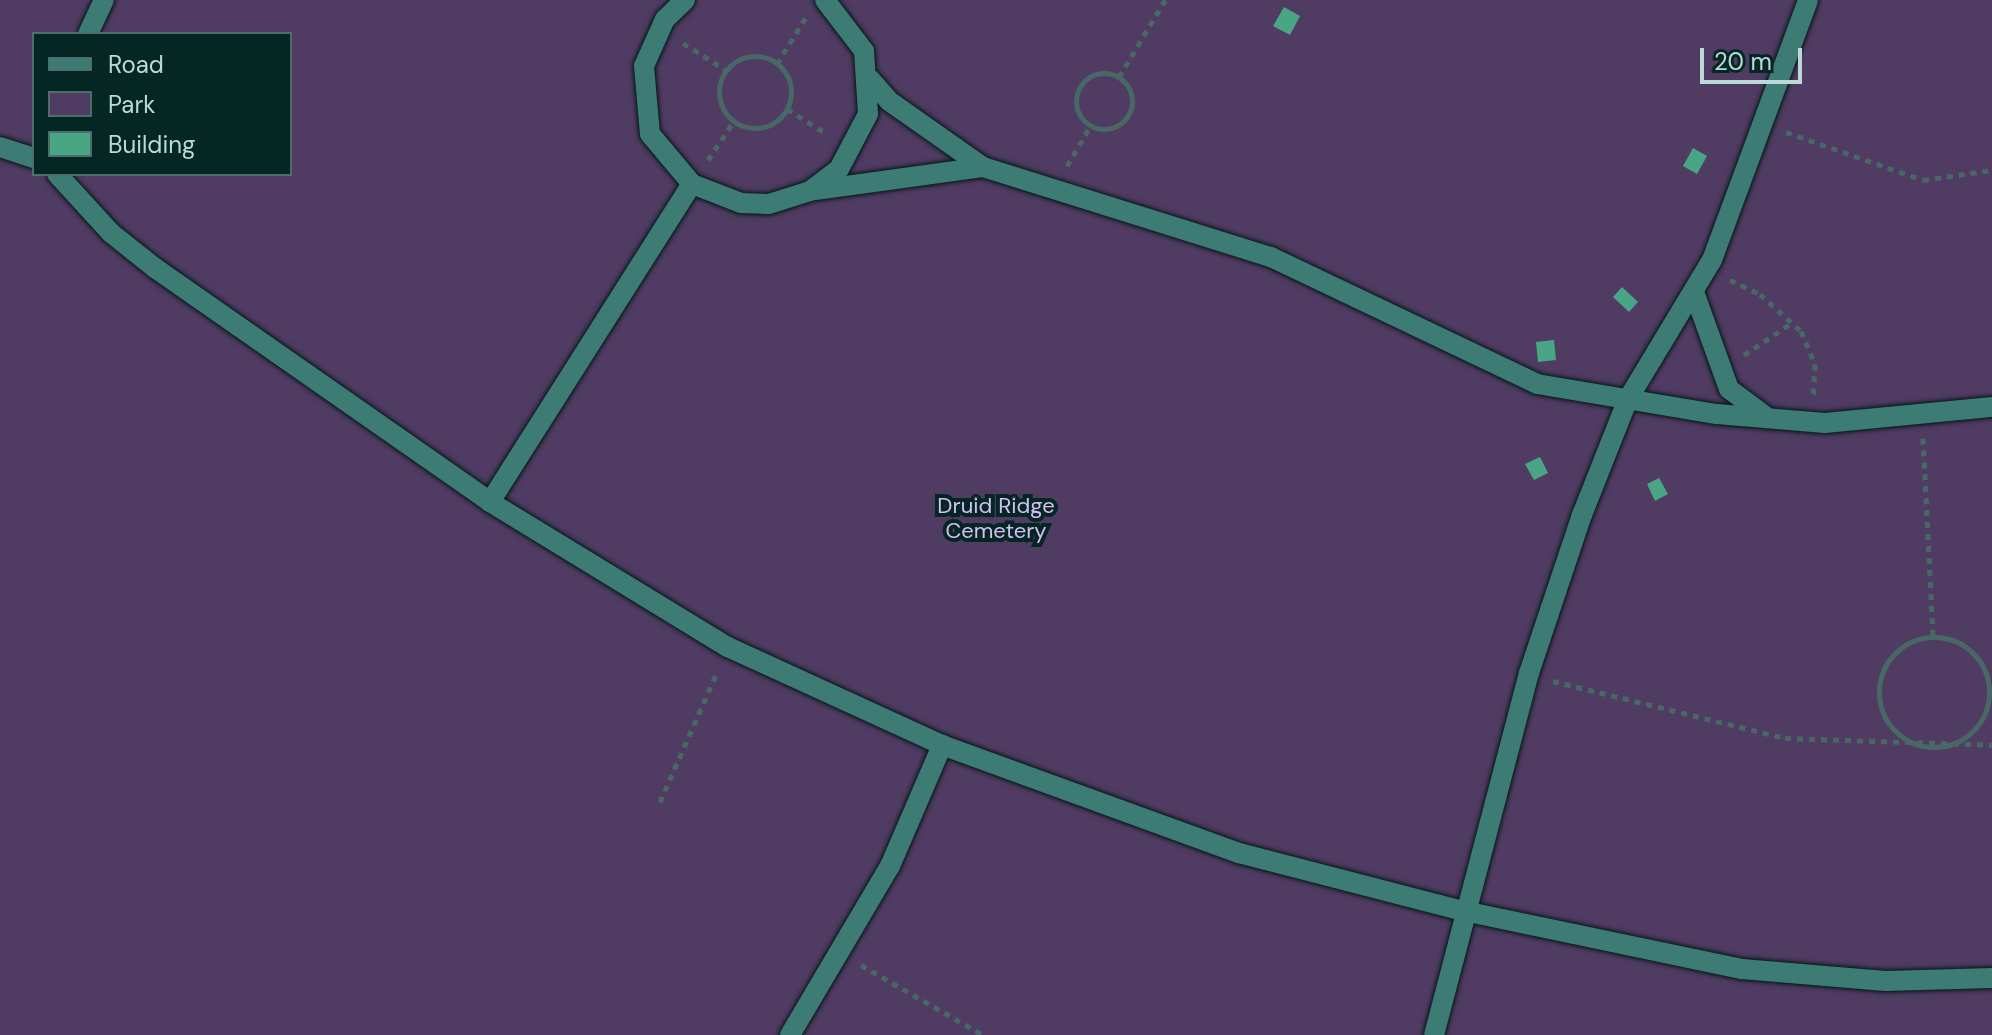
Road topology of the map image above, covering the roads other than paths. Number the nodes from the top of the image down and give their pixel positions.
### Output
1 (104, 0) edge
2 (685, 0) edge
3 (825, 0) edge
4 (1808, 0) edge
5 (89, 32) edge
6 (870, 79) junction
7 (0, 147) edge
8 (32, 157) edge
9 (983, 167) junction
10 (59, 176) edge
11 (692, 184) junction
12 (810, 191) junction
13 (1694, 292) junction
14 (1628, 399) junction
15 (1992, 407) edge
16 (1768, 418) junction
17 (490, 502) junction
18 (942, 745) junction
19 (1464, 911) junction
20 (1992, 978) edge
21 (790, 1035) edge
22 (1434, 1035) edge

1 - 5 lane
2 - 11 lane
3 - 6 lane
4 - 13 lane
6 - 9 lane
6 - 12 lane
7 - 8 lane
9 - 12 lane
9 - 14 lane
10 - 17 lane
11 - 12 lane
11 - 17 lane
13 - 14 lane
13 - 16 lane
14 - 16 lane
14 - 19 lane
15 - 16 lane
17 - 18 lane
18 - 19 lane
18 - 21 lane
19 - 20 lane
19 - 22 lane

